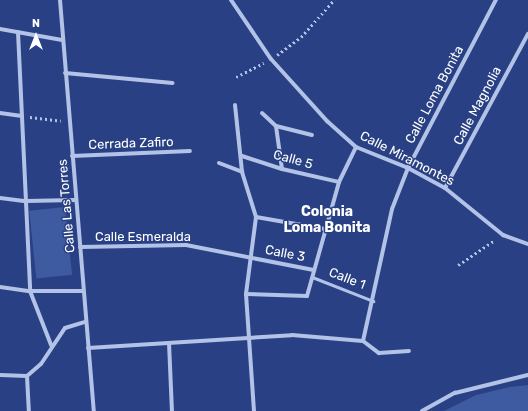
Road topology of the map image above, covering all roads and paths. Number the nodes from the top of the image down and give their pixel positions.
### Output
1 (60, 0) edge
2 (231, 0) edge
3 (334, 0) edge
4 (496, 0) edge
5 (0, 29) edge
6 (18, 32) junction
7 (528, 34) edge
8 (62, 40) junction
9 (271, 59) junction
10 (65, 73) junction
11 (236, 77) dead end
12 (173, 83) dead end
13 (235, 105) dead end
14 (0, 113) edge
15 (262, 113) dead end
16 (22, 116) junction
17 (70, 122) junction
18 (276, 126) junction
19 (312, 135) dead end
20 (356, 147) junction
21 (190, 151) dead end
22 (72, 156) junction
23 (242, 156) junction
24 (219, 163) dead end
25 (408, 168) junction
26 (282, 169) junction
27 (242, 172) junction
28 (339, 182) junction
29 (446, 188) junction
30 (0, 198) edge
31 (76, 200) junction
32 (26, 201) junction
33 (256, 218) junction
34 (325, 229) junction
35 (502, 235) junction
36 (528, 244) edge
37 (80, 247) junction
38 (252, 257) junction
39 (458, 265) dead end
40 (314, 270) junction
41 (312, 277) junction
42 (0, 287) edge
43 (30, 291) junction
44 (83, 291) junction
45 (246, 294) junction
46 (373, 301) junction
47 (85, 322) junction
48 (247, 336) junction
49 (363, 341) junction
50 (169, 343) junction
51 (51, 346) junction
52 (88, 348) junction
53 (409, 351) dead end
54 (0, 375) edge
55 (528, 375) edge
56 (28, 376) junction
57 (29, 411) edge
58 (94, 411) edge
59 (172, 411) edge
60 (254, 411) edge
61 (422, 411) edge

1 - 8 street, Calle Las Torres
2 - 9 street, Calle Miramontes
3 - 9 path
4 - 25 street, Calle Loma Bonita
5 - 6 street
6 - 8 street
6 - 16 street
7 - 29 street, Calle Magnolia
8 - 10 street, Calle Las Torres
9 - 11 path
9 - 20 street, Calle Miramontes
10 - 12 street
10 - 17 street, Calle Las Torres
13 - 23 street
14 - 16 street
15 - 18 street
16 - 17 path
16 - 32 street
17 - 22 street, Calle Las Torres
18 - 19 street
18 - 26 street
20 - 25 street, Calle Miramontes
20 - 28 street
21 - 22 street, Cerrada Zafiro
22 - 31 street, Calle Las Torres
23 - 26 street, Calle 5
23 - 27 street
24 - 27 street
25 - 29 street, Calle Miramontes
25 - 46 street, Calle Loma Bonita
26 - 28 street, Calle 5
27 - 33 street
28 - 34 street
29 - 35 street, Calle Miramontes
30 - 32 street
31 - 32 street
31 - 37 street, Calle Las Torres
32 - 43 street
33 - 34 street
33 - 38 street
34 - 40 street
35 - 36 street, Calle Miramontes
35 - 39 path
37 - 38 street, Calle Esmeralda
37 - 44 street, Calle Las Torres
38 - 40 street, Calle 3
38 - 45 street
40 - 41 street
41 - 45 street
41 - 46 lane, Calle 1
42 - 43 street
43 - 44 street
43 - 51 street
44 - 47 street, Calle Las Torres
45 - 48 street
46 - 49 street, Calle Loma Bonita
47 - 51 street
47 - 52 street, Calle Las Torres
48 - 49 street
48 - 50 street
48 - 60 street
49 - 53 street
50 - 52 street
50 - 59 street
51 - 56 street
52 - 58 street, Calle Las Torres
54 - 56 street
55 - 61 street
56 - 57 street

